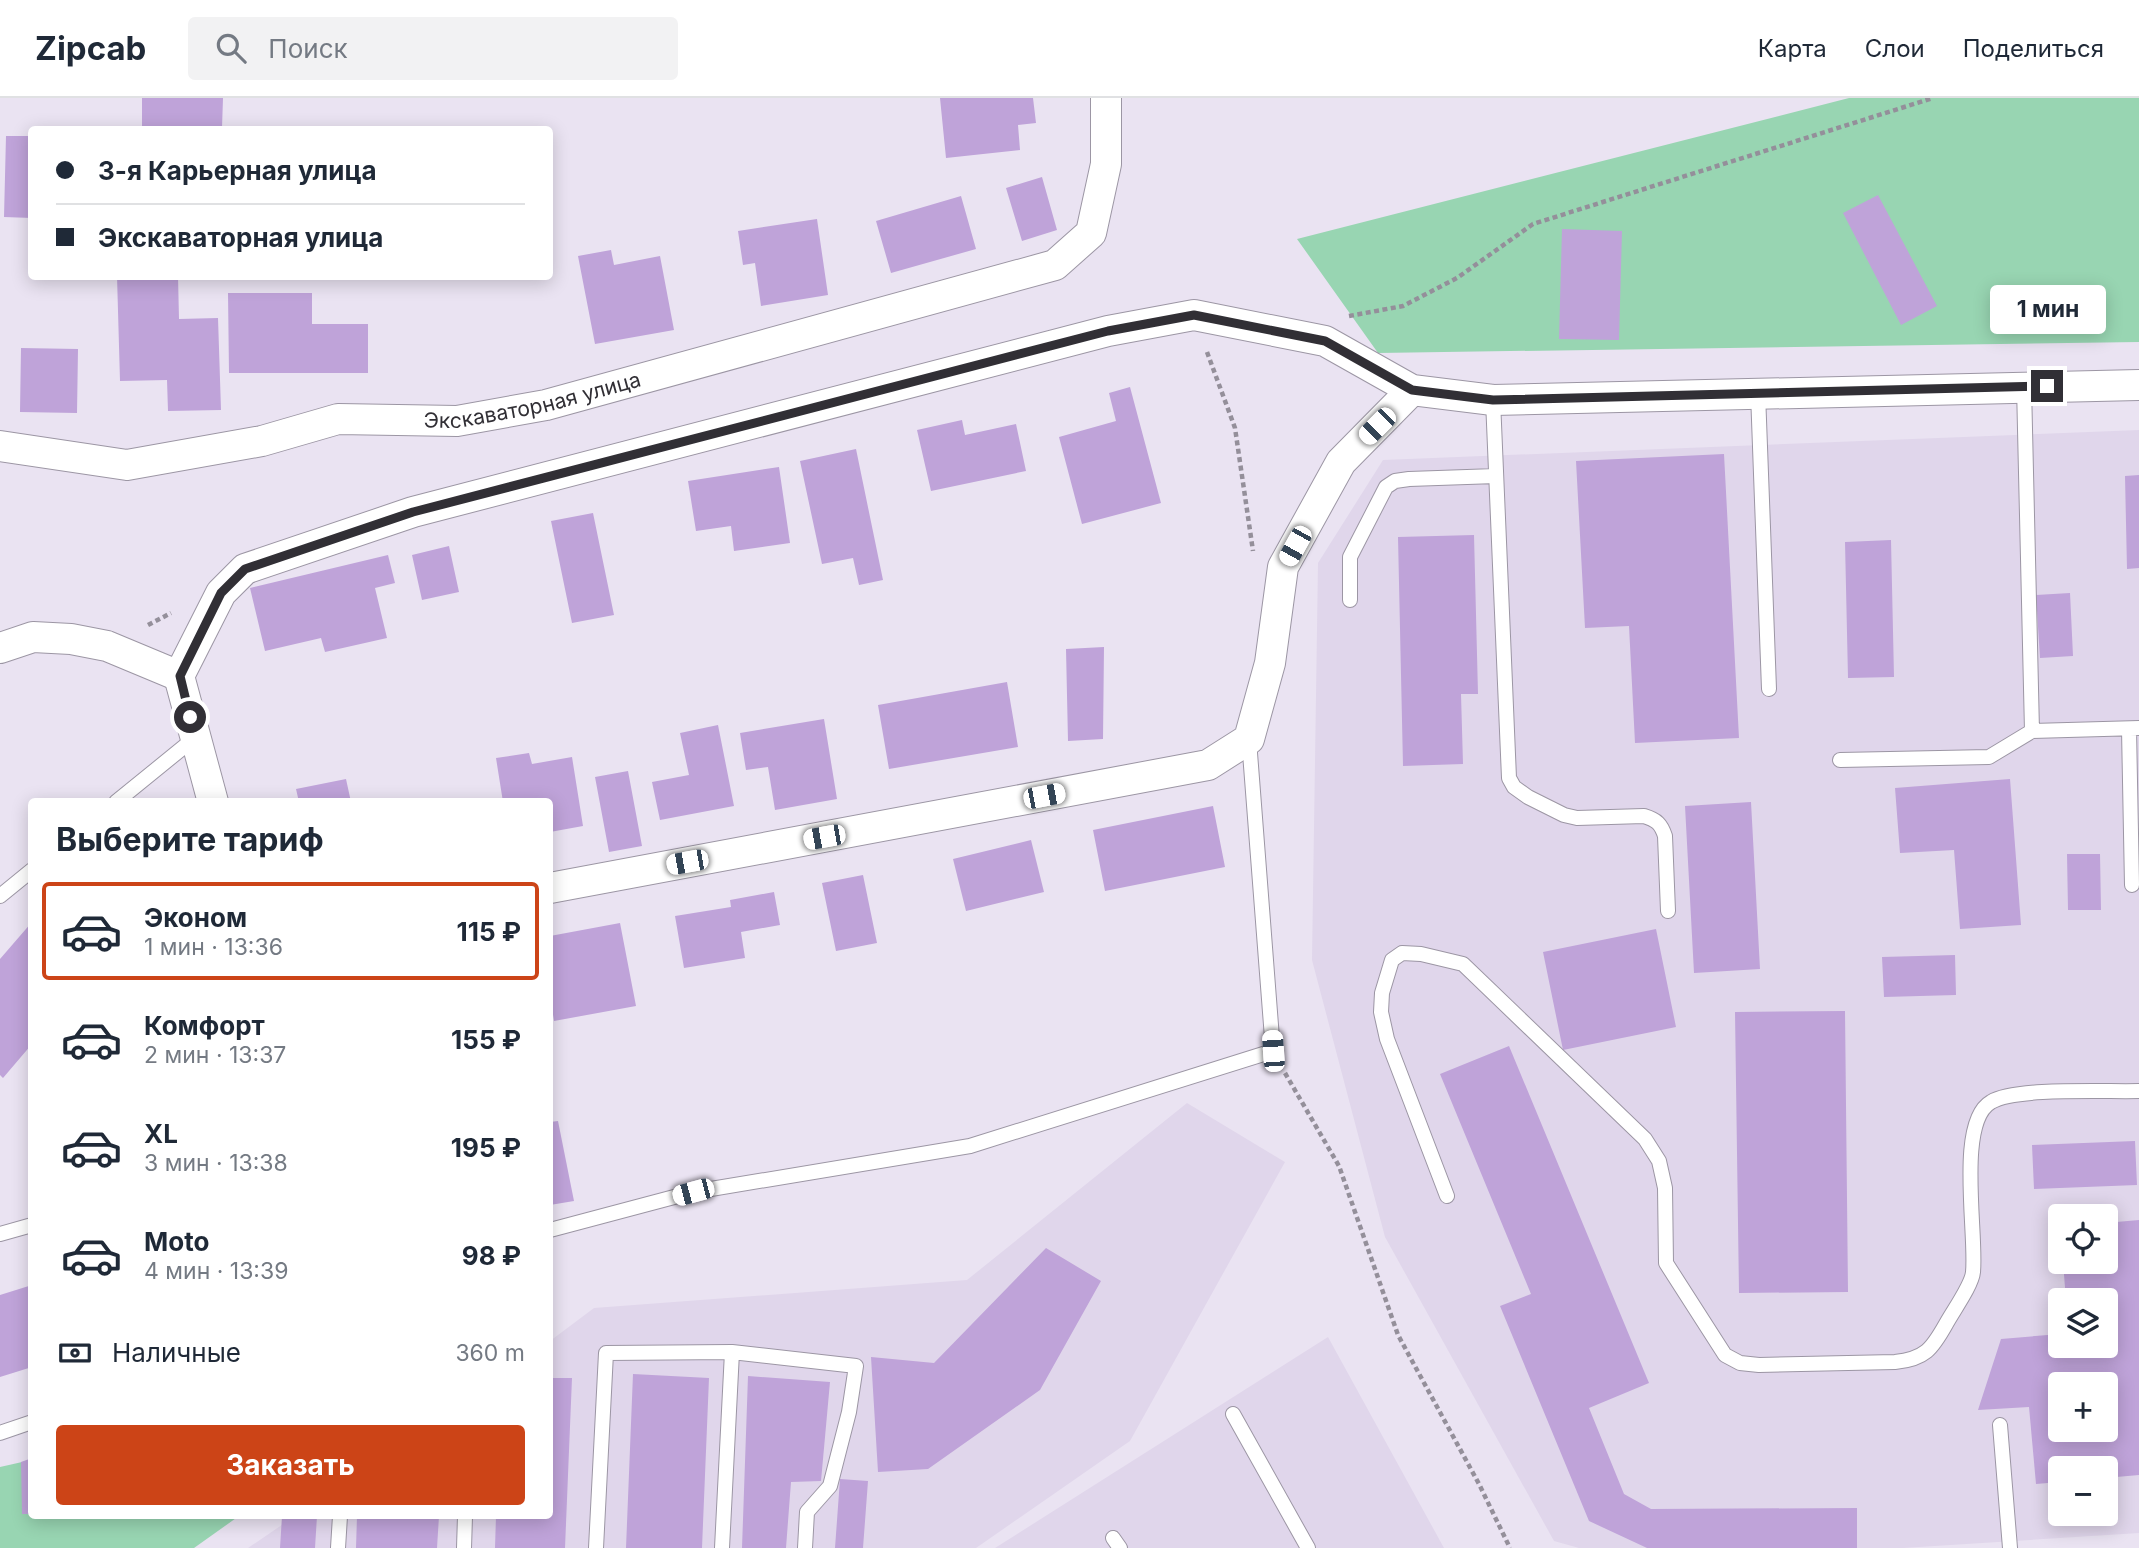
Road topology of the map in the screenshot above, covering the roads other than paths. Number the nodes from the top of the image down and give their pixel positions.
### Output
1 (1106, 98) edge
2 (2139, 385) edge
3 (2024, 386) junction
4 (1412, 390) junction
5 (1758, 393) junction
6 (1493, 400) junction
7 (0, 446) edge
8 (1496, 476) junction
9 (1350, 600) dead end
10 (0, 648) edge
11 (180, 676) junction
12 (1769, 689) dead end
13 (2134, 729) edge
14 (2032, 731) junction
15 (196, 737) junction
16 (1249, 739) junction
17 (1840, 760) dead end
18 (121, 798) edge
19 (212, 798) edge
20 (28, 873) edge
21 (2132, 885) dead end
22 (553, 887) edge
23 (0, 896) edge
24 (1668, 911) dead end
25 (2139, 1091) edge
26 (1447, 1195) dead end
27 (28, 1226) edge
28 (553, 1229) edge
29 (0, 1234) edge
30 (732, 1352) junction
31 (1233, 1414) dead end
32 (28, 1423) edge
33 (2000, 1425) dead end
34 (0, 1433) edge
35 (340, 1519) edge
36 (465, 1519) edge
37 (338, 1548) edge
38 (464, 1548) edge
39 (596, 1548) edge
40 (722, 1548) edge
41 (805, 1548) edge
42 (1308, 1548) edge
43 (2010, 1548) edge

1 - 7 street, Экскаваторная улица
2 - 3 street
3 - 5 street
3 - 14 lane
4 - 6 street
4 - 11 street
4 - 16 street
5 - 6 street
5 - 12 lane
6 - 8 lane
8 - 9 lane
8 - 24 lane
10 - 11 street
11 - 15 street
13 - 14 lane
13 - 21 lane
14 - 17 lane
15 - 18 lane
15 - 19 street
16 - 22 street
16 - 28 lane
20 - 23 lane
25 - 26 lane
27 - 29 lane
30 - 39 lane
30 - 40 lane
30 - 41 lane
31 - 42 lane
32 - 34 lane
33 - 43 lane
35 - 37 lane
36 - 38 lane

